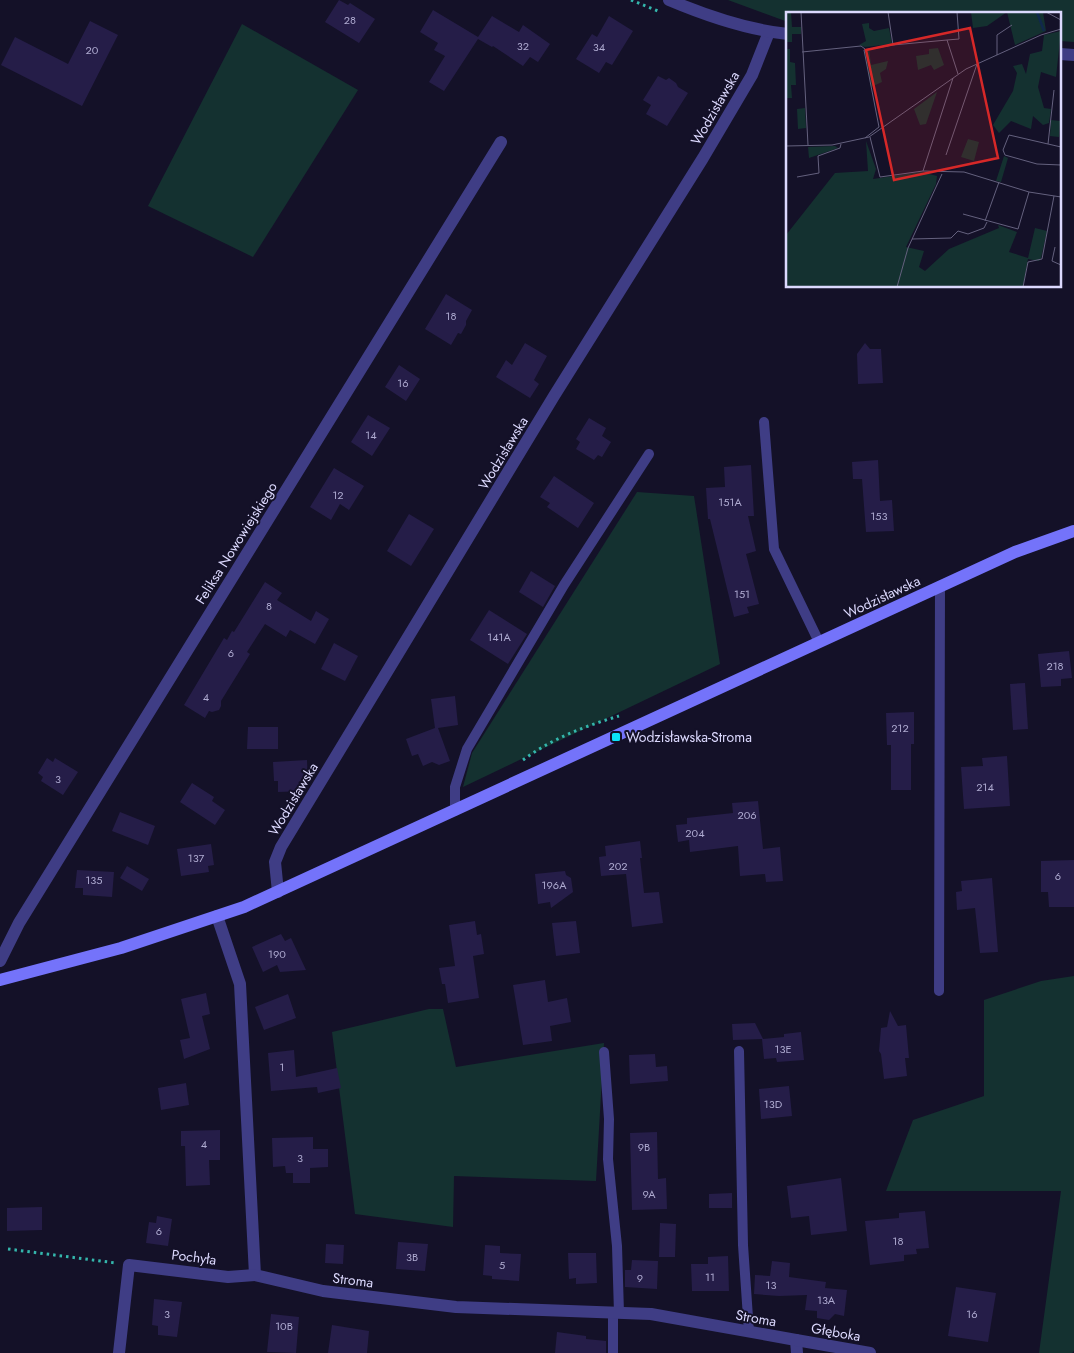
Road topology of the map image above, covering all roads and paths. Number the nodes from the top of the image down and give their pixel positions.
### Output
1 (669, 0) edge
2 (768, 32) junction
3 (786, 34) edge
4 (501, 142) dead end
5 (764, 422) dead end
6 (649, 454) dead end
7 (1074, 532) edge
8 (940, 586) junction
9 (819, 642) junction
10 (622, 715) dead end
11 (520, 762) dead end
12 (455, 811) junction
13 (278, 892) junction
14 (217, 916) junction
15 (0, 961) edge
16 (1, 975) edge
17 (939, 991) dead end
18 (604, 1052) dead end
19 (739, 1052) dead end
20 (8, 1249) dead end
21 (129, 1265) junction
22 (255, 1275) junction
23 (616, 1313) junction
24 (749, 1332) junction
25 (796, 1340) junction
26 (119, 1353) edge
27 (613, 1353) edge
28 (797, 1353) edge
29 (870, 1353) edge

1 - 2 street
2 - 3 street
2 - 13 street, Wodzisławska
4 - 15 street, Feliksa Nowowiejskiego
5 - 9 lane
6 - 12 lane
7 - 8 main road, Wodzisławska
8 - 9 main road, Wodzisławska
8 - 17 lane, Wodzisławska
9 - 12 main road, Wodzisławska
10 - 11 path
12 - 13 main road, Wodzisławska
13 - 14 main road, Wodzisławska
14 - 16 main road, Wodzisławska
14 - 22 street
18 - 23 lane
19 - 24 lane
20 - 21 path
21 - 22 street, Pochyła
21 - 26 street
22 - 23 street, Stroma
23 - 24 street, Stroma
23 - 27 lane
24 - 25 street, Stroma
25 - 28 street
25 - 29 street, Głęboka

